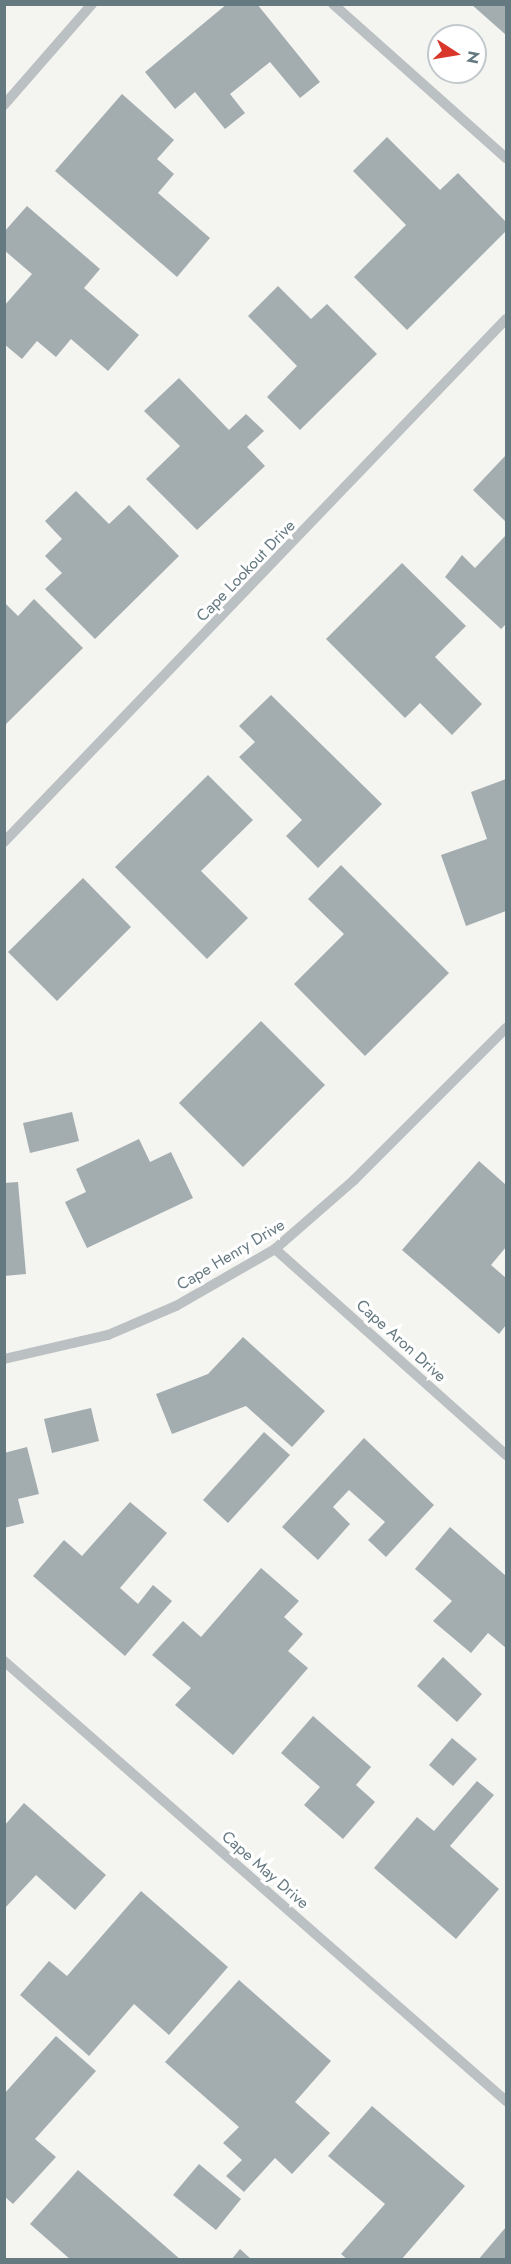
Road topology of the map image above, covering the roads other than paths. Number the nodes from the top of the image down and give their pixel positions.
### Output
1 (92, 4) edge
2 (333, 4) edge
3 (4, 105) edge
4 (507, 158) edge
5 (507, 319) edge
6 (4, 842) edge
7 (507, 1028) edge
8 (275, 1249) junction
9 (4, 1359) edge
10 (507, 1455) edge
11 (4, 1661) edge
12 (507, 2101) edge

1 - 3 street
2 - 4 street
5 - 6 street, Cape Lookout Drive
7 - 8 street, Cape Henry Drive
8 - 9 street, Cape Henry Drive
8 - 10 street, Cape Aron Drive
11 - 12 street, Cape May Drive

